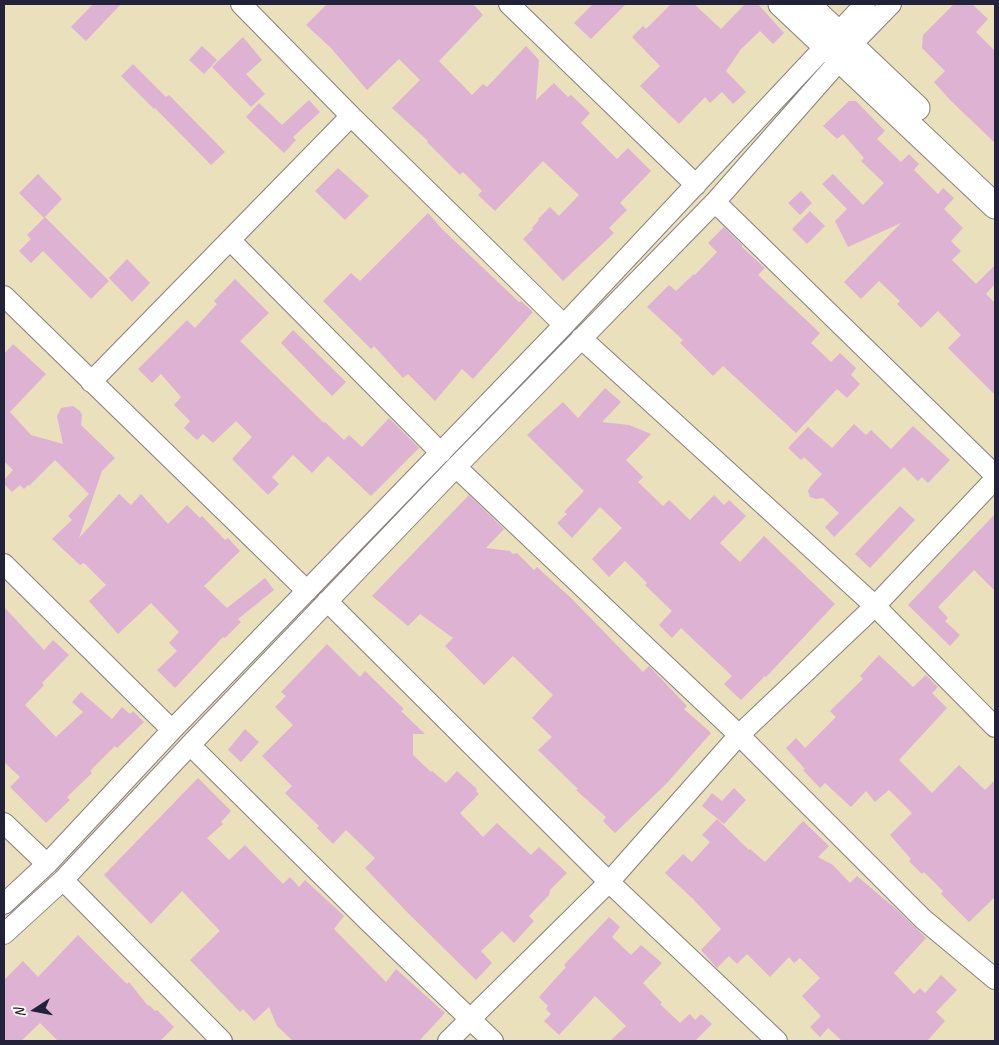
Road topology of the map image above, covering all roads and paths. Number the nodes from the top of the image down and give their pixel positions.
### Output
1 (241, 4) edge
2 (509, 4) edge
3 (781, 4) edge
4 (807, 4) edge
5 (865, 4) edge
6 (890, 4) edge
7 (838, 46) junction
8 (351, 116) junction
9 (995, 182) edge
10 (696, 185) junction
11 (715, 202) junction
12 (995, 206) edge
13 (230, 240) junction
14 (4, 296) edge
15 (564, 325) junction
16 (581, 338) junction
17 (91, 382) junction
18 (449, 460) junction
19 (995, 477) edge
20 (4, 564) edge
21 (307, 591) junction
22 (327, 602) junction
23 (875, 606) junction
24 (995, 726) edge
25 (172, 730) junction
26 (739, 735) junction
27 (190, 745) junction
28 (4, 823) edge
29 (47, 864) junction
30 (63, 880) junction
31 (609, 882) junction
32 (4, 904) edge
33 (4, 934) edge
34 (995, 979) edge
35 (470, 1019) junction
36 (222, 1041) edge
37 (448, 1041) edge
38 (493, 1041) edge
39 (777, 1041) edge

1 - 8 street
2 - 10 street
3 - 7 street
4 - 7 street
5 - 7 street
6 - 7 street
7 - 9 street
7 - 10 street
7 - 11 street
7 - 12 street
8 - 13 street
8 - 15 street
10 - 15 street
11 - 16 street
11 - 19 street
13 - 17 street
13 - 18 street
14 - 17 street
15 - 18 street
16 - 18 street
16 - 23 street
17 - 21 street
18 - 21 street
18 - 22 street
18 - 26 street
19 - 23 street
20 - 25 street
21 - 25 street
22 - 27 street
22 - 31 street
23 - 24 street
23 - 26 street
25 - 29 street
26 - 31 street
26 - 34 street
27 - 30 street
27 - 35 street
28 - 29 street
29 - 32 street
30 - 33 street
30 - 36 street
31 - 35 street
31 - 39 street
35 - 37 street
35 - 38 street

